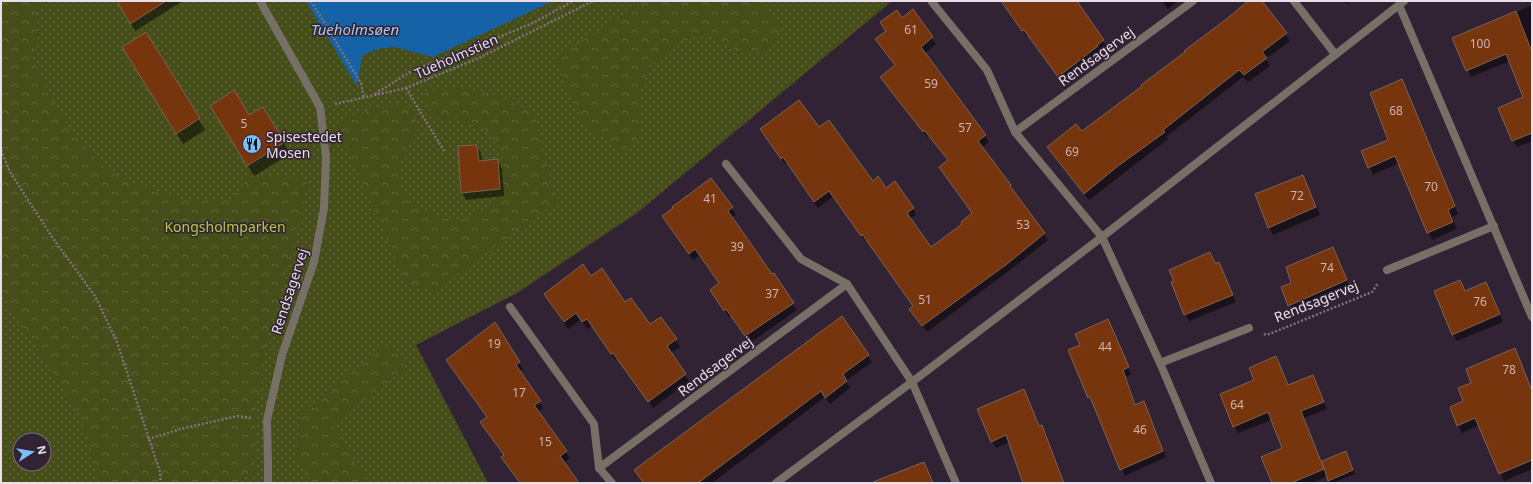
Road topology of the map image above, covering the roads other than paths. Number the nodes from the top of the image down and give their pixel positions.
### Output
1 (260, 1) edge
2 (1193, 1) edge
3 (1294, 1) edge
4 (932, 2) edge
5 (1401, 3) edge
6 (1335, 54) junction
7 (1015, 132) junction
8 (726, 164) dead end
9 (1494, 226) junction
10 (1102, 237) junction
11 (1387, 270) road end
12 (847, 284) junction
13 (510, 307) dead end
14 (1532, 317) edge
15 (1249, 328) road end
16 (1160, 363) junction
17 (912, 382) junction
18 (599, 468) junction
19 (268, 483) edge
20 (612, 483) edge
21 (776, 483) edge
22 (956, 483) edge
23 (1211, 483) edge

1 - 19 street, Rendsagervej
2 - 7 street, Rendsagervej
3 - 6 street
4 - 7 street
5 - 6 street
5 - 9 street
6 - 10 street
7 - 10 street
8 - 12 street
9 - 11 street
9 - 14 street
10 - 16 street
10 - 17 street
12 - 17 street
12 - 18 street, Rendsagervej
13 - 18 street
15 - 16 street
16 - 23 street
17 - 21 street
17 - 22 street
18 - 20 street

